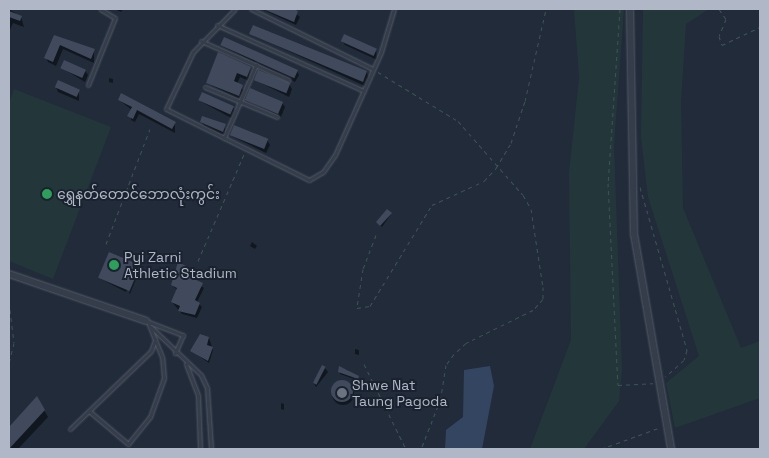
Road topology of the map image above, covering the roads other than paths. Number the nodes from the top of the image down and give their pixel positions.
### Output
1 (100, 9) edge
2 (235, 9) edge
3 (250, 9) edge
4 (394, 9) edge
5 (630, 9) edge
6 (217, 25) junction
7 (201, 41) junction
8 (256, 65) junction
9 (373, 70) junction
10 (289, 80) dead end
11 (88, 85) dead end
12 (205, 86) dead end
13 (364, 91) junction
14 (240, 101) junction
15 (277, 117) dead end
16 (224, 138) junction
17 (9, 274) edge
18 (148, 323) junction
19 (155, 339) junction
20 (175, 354) junction
21 (186, 364) junction
22 (89, 411) junction
23 (70, 430) dead end
24 (200, 449) edge
25 (211, 449) edge
26 (671, 449) edge

1 - 11 lane
2 - 6 lane
3 - 9 lane
4 - 9 lane
5 - 26 street
6 - 7 lane
6 - 13 lane
7 - 8 lane
7 - 16 lane
8 - 10 lane
8 - 14 lane
9 - 13 lane
12 - 14 lane
13 - 16 lane
14 - 15 lane
14 - 16 lane
17 - 18 street
18 - 19 lane
18 - 20 lane
18 - 20 lane
19 - 22 lane
19 - 22 lane
20 - 21 lane
21 - 24 lane
21 - 25 lane
22 - 23 lane

